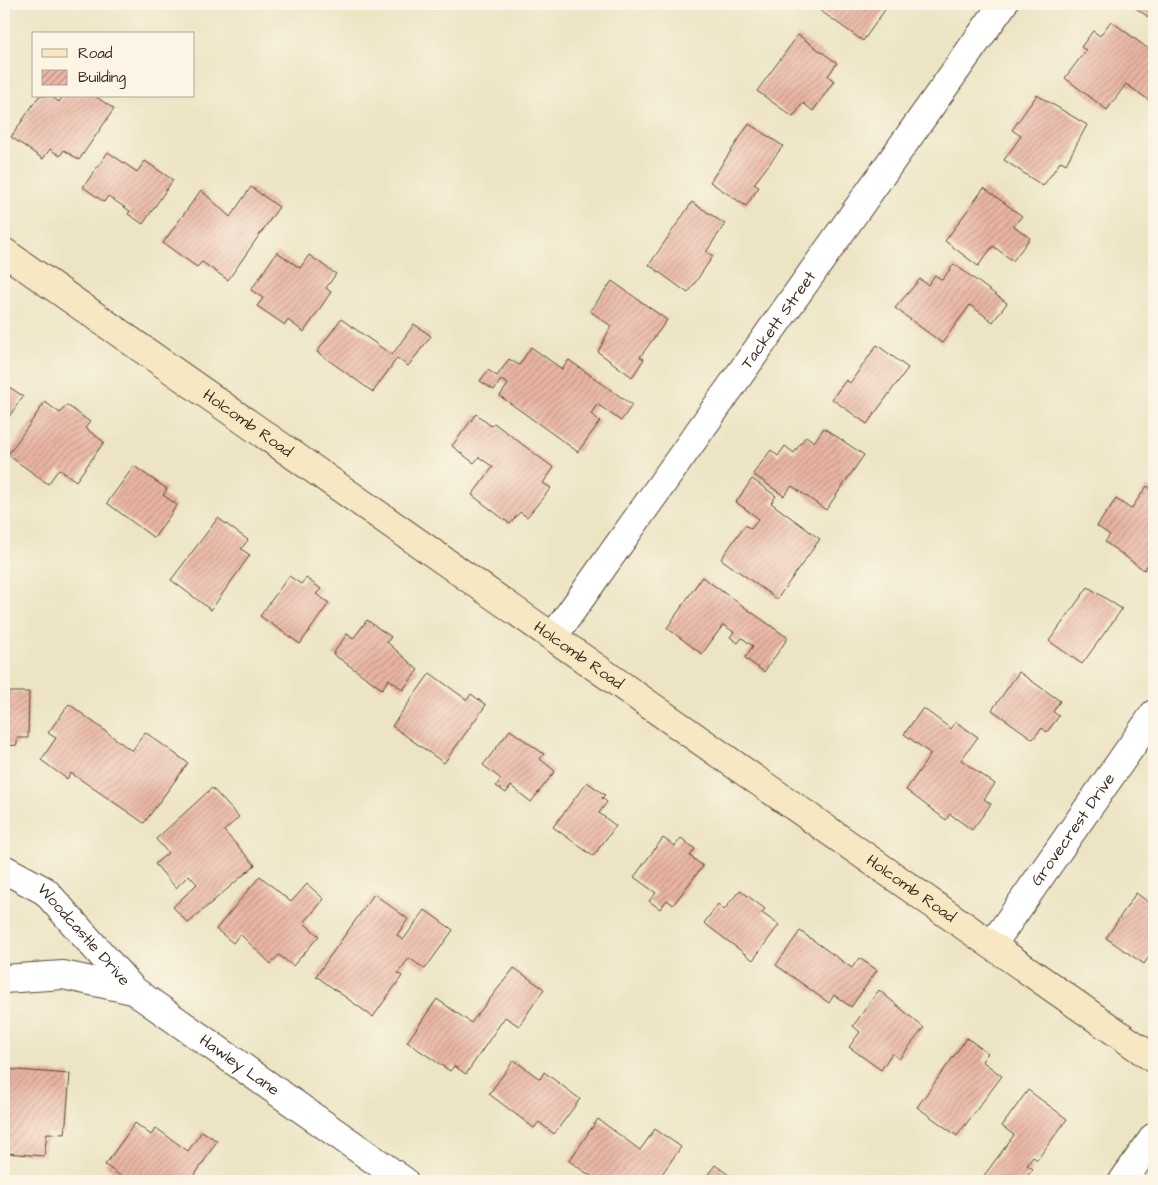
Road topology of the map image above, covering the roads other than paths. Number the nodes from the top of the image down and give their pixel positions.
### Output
1 (1003, 4) edge
2 (4, 252) edge
3 (553, 637) junction
4 (1154, 714) edge
5 (4, 869) edge
6 (992, 945) junction
7 (4, 979) edge
8 (133, 990) junction
9 (1154, 1059) edge
10 (1154, 1137) edge
11 (398, 1180) edge
12 (1123, 1181) edge

1 - 3 street, Tackett Street
2 - 3 street, Holcomb Road
3 - 6 street, Holcomb Road
4 - 6 street, Grovecrest Drive
5 - 8 street, Woodcastle Drive
6 - 9 street, Holcomb Road
7 - 8 street, Hawley Lane
8 - 11 street, Hawley Lane
10 - 12 street

